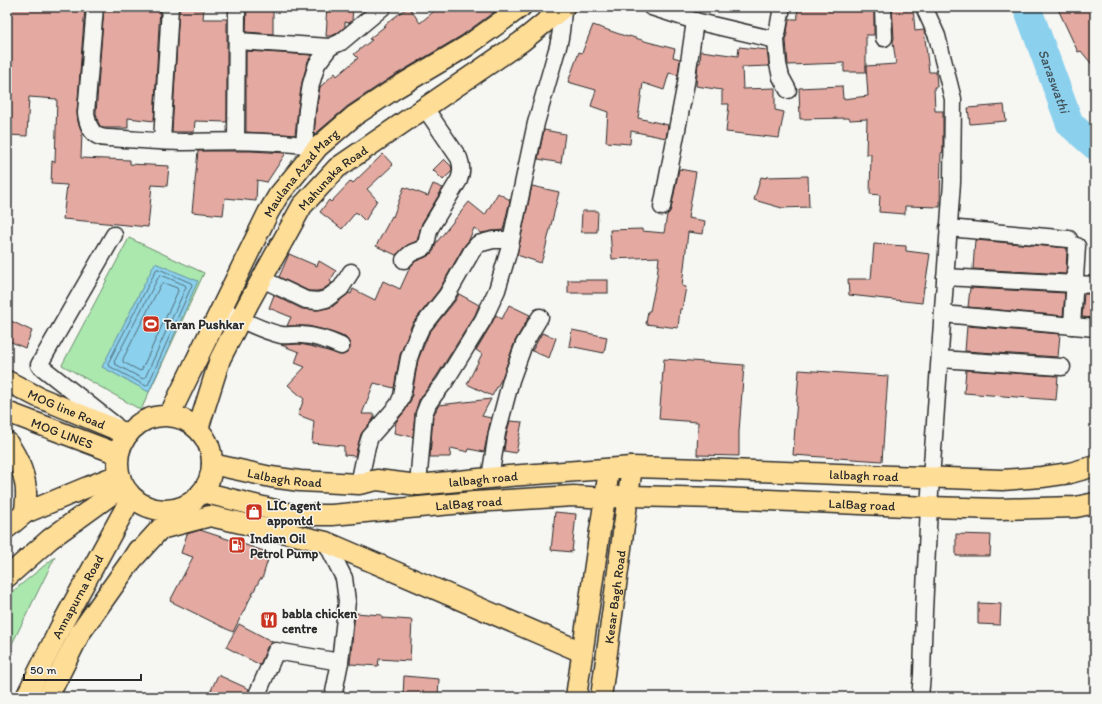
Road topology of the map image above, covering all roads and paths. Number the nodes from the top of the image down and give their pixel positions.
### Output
1 (95, 7) edge
2 (170, 7) edge
3 (237, 7) edge
4 (383, 7) edge
5 (521, 7) edge
6 (651, 7) edge
7 (782, 7) edge
8 (882, 7) edge
9 (924, 7) edge
10 (563, 8) edge
11 (695, 21) junction
12 (884, 38) dead end
13 (776, 40) junction
14 (237, 41) junction
15 (330, 47) junction
16 (788, 90) dead end
17 (425, 108) junction
18 (162, 141) junction
19 (236, 141) junction
20 (311, 146) junction
21 (662, 207) dead end
22 (948, 228) junction
23 (114, 236) dead end
24 (512, 240) junction
25 (404, 260) dead end
26 (351, 272) dead end
27 (945, 277) junction
28 (262, 279) junction
29 (1074, 284) junction
30 (1095, 285) edge
31 (221, 309) junction
32 (943, 314) junction
33 (540, 317) dead end
34 (240, 319) junction
35 (1072, 326) junction
36 (1095, 328) edge
37 (341, 346) dead end
38 (940, 359) junction
39 (1062, 368) dead end
40 (7, 381) edge
41 (7, 412) edge
42 (169, 416) junction
43 (198, 429) junction
44 (127, 434) junction
45 (7, 442) edge
46 (118, 454) junction
47 (212, 464) junction
48 (1095, 466) edge
49 (632, 467) junction
50 (609, 469) junction
51 (490, 478) junction
52 (932, 478) junction
53 (358, 484) junction
54 (418, 485) junction
55 (124, 487) junction
56 (202, 492) junction
57 (628, 496) junction
58 (605, 498) junction
59 (1095, 503) edge
60 (930, 507) junction
61 (161, 510) junction
62 (25, 513) junction
63 (295, 515) junction
64 (7, 528) edge
65 (326, 542) junction
66 (131, 561) junction
67 (7, 577) edge
68 (582, 652) junction
69 (340, 662) junction
70 (26, 697) edge
71 (48, 697) edge
72 (256, 697) edge
73 (333, 697) edge
74 (576, 697) edge
75 (601, 697) edge
76 (920, 697) edge

1 - 18 street
2 - 18 street
3 - 14 street
4 - 15 street
5 - 20 main road, Maulana Azad Marg
6 - 11 street
7 - 13 street
8 - 12 street
9 - 22 street
10 - 17 main road, Mahunaka Road
10 - 24 street
11 - 13 street
11 - 21 street
13 - 16 street
14 - 15 street
14 - 19 street
15 - 20 street
17 - 25 street
17 - 28 main road, Mahunaka Road
18 - 19 street
19 - 20 street
20 - 31 main road, Maulana Azad Marg
22 - 27 street
22 - 29 street
23 - 44 street
24 - 53 street
24 - 54 street
26 - 28 street
27 - 29 street
27 - 32 street
28 - 34 main road, Mahunaka Road
29 - 30 street
29 - 35 street
31 - 34 street
31 - 42 main road, Maulana Azad Marg
32 - 35 street
32 - 38 street
33 - 51 street
34 - 37 street
34 - 43 main road, Mahunaka Road
35 - 36 street
38 - 39 street
38 - 52 street
40 - 44 main road, MOG line Road
41 - 46 main road, MOG LINES
42 - 43 main road
42 - 44 main road
43 - 47 main road
44 - 46 main road
45 - 62 main road
46 - 55 main road
47 - 53 main road, Lalbagh Road
47 - 56 main road
48 - 52 main road, lalbagh road
49 - 50 main road, lalbagh road
49 - 52 main road, lalbagh road
49 - 57 main road, Kesar Bagh Road
50 - 51 main road, lalbagh road
50 - 58 main road, Kesar Bagh Road
51 - 54 main road, lalbagh road
52 - 60 street
53 - 54 main road, lalbagh road
55 - 61 main road
55 - 62 main road
55 - 67 main road
55 - 70 main road, Annapurna Road
56 - 61 main road
56 - 63 main road
57 - 58 main road, LalBag road
57 - 60 main road, LalBag road
57 - 75 main road, Kesar Bagh Road
58 - 63 main road, LalBag road
58 - 68 main road, Kesar Bagh Road
59 - 60 main road, LalBag road
60 - 76 street
61 - 66 main road, Annapurna Road
62 - 64 main road
63 - 65 main road
65 - 66 main road
65 - 68 main road
65 - 69 street
66 - 71 main road, Annapurna Road
68 - 74 main road, Kesar Bagh Road
69 - 72 street
69 - 73 street

